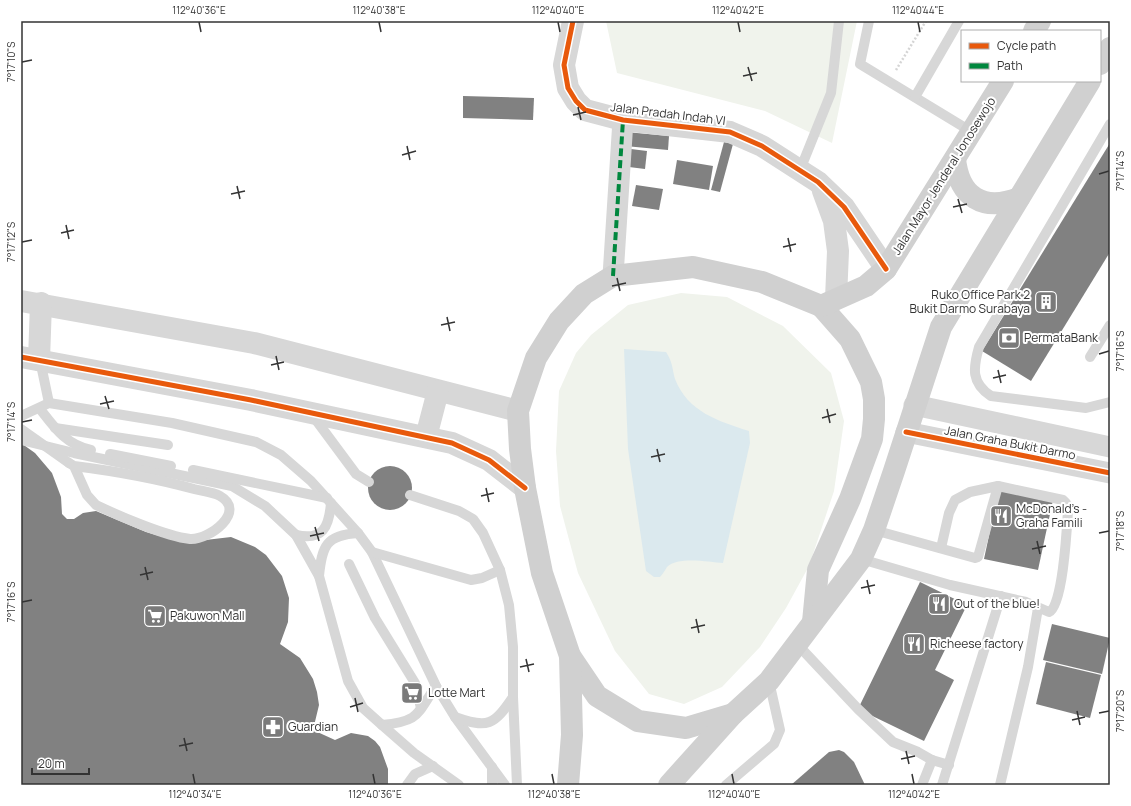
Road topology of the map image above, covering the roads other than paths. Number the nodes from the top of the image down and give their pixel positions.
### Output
1 (573, 21) edge
2 (839, 21) edge
3 (869, 21) edge
4 (959, 21) edge
5 (1040, 21) edge
6 (1035, 30) edge
7 (1110, 48) edge
8 (1101, 62) edge
9 (1002, 82) edge
10 (1089, 82) edge
11 (915, 97) junction
12 (623, 120) junction
13 (1110, 124) edge
14 (972, 132) junction
15 (955, 159) junction
16 (800, 170) junction
17 (820, 185) junction
18 (1019, 198) junction
19 (886, 269) junction
20 (613, 276) junction
21 (31, 302) edge
22 (829, 303) junction
23 (1110, 325) edge
24 (1090, 357) dead end
25 (30, 358) edge
26 (438, 391) junction
27 (1110, 402) edge
28 (49, 403) junction
29 (914, 405) junction
30 (40, 409) junction
31 (518, 411) junction
32 (310, 412) junction
33 (21, 416) edge
34 (55, 428) junction
35 (21, 429) edge
36 (906, 432) junction
37 (426, 437) junction
38 (21, 440) edge
39 (168, 445) dead end
40 (1110, 447) edge
41 (72, 464) junction
42 (1110, 473) edge
43 (369, 482) dead end
44 (998, 486) junction
45 (525, 488) junction
46 (410, 495) dead end
47 (329, 501) junction
48 (874, 530) junction
49 (358, 533) junction
50 (296, 535) junction
51 (941, 548) junction
52 (372, 552) junction
53 (861, 559) junction
54 (349, 564) dead end
55 (500, 570) junction
56 (318, 576) junction
57 (1001, 596) junction
58 (1038, 608) junction
59 (813, 624) junction
60 (797, 644) junction
61 (570, 656) junction
62 (769, 681) junction
63 (436, 686) junction
64 (513, 696) junction
65 (421, 708) junction
66 (733, 714) junction
67 (455, 717) junction
68 (382, 724) junction
69 (932, 760) junction
70 (949, 765) junction
71 (433, 766) junction
72 (492, 767) junction
73 (407, 785) edge
74 (459, 785) edge
75 (492, 785) edge
76 (505, 785) edge
77 (517, 785) edge
78 (568, 785) edge
79 (670, 785) edge
80 (726, 785) edge
81 (922, 785) edge
82 (942, 785) edge
83 (1000, 785) edge

1 - 12 street, Jalan Pradah Indah VI
2 - 16 lane
3 - 11 lane
4 - 11 lane
5 - 6 main road
7 - 8 main road
9 - 14 main road, Jalan Mayor Jenderal Jonosewojo
10 - 18 main road
11 - 14 lane
12 - 16 street, Jalan Pradah Indah VI
12 - 20 street
13 - 27 lane
14 - 15 main road, Jalan Mayor Jenderal Jonosewojo
15 - 18 main road
15 - 19 main road, Jalan Mayor Jenderal Jonosewojo
16 - 17 street, Jalan Pradah Indah VI
17 - 19 street, Jalan Pradah Indah VI
17 - 22 street
18 - 29 main road
19 - 22 main road, Jalan Mayor Jenderal Jonosewojo
20 - 22 main road
20 - 31 main road
21 - 25 street
21 - 26 street
22 - 59 main road
23 - 24 lane
25 - 28 lane
25 - 32 street
26 - 31 street
26 - 37 street
28 - 30 lane
28 - 47 lane
29 - 36 main road
29 - 40 street, Jalan Graha Bukit Darmo
30 - 33 lane
30 - 34 lane
31 - 45 main road
32 - 37 street
32 - 43 lane
34 - 39 lane
34 - 47 lane
35 - 41 lane, bridge
36 - 42 street, Jalan Graha Bukit Darmo
36 - 48 main road
37 - 45 street
38 - 50 lane
41 - 41 lane
44 - 51 lane
44 - 51 lane
44 - 58 lane
45 - 61 main road
46 - 55 lane
47 - 49 lane
47 - 50 lane
48 - 51 lane
48 - 53 main road
49 - 52 lane
49 - 56 lane
50 - 56 lane
52 - 55 lane
52 - 63 lane
53 - 57 lane
53 - 59 main road
54 - 65 lane
55 - 64 lane
56 - 68 lane
57 - 58 lane
57 - 70 lane
58 - 83 lane
59 - 60 main road
60 - 62 main road
60 - 69 lane
61 - 66 main road
61 - 78 main road
62 - 66 main road
62 - 80 lane
63 - 65 lane
63 - 67 lane
64 - 67 lane
64 - 77 lane
65 - 68 lane
66 - 79 main road
67 - 72 lane
68 - 71 lane
69 - 70 lane
69 - 81 lane
70 - 82 lane
71 - 73 lane
71 - 74 lane
72 - 75 lane
72 - 76 lane

